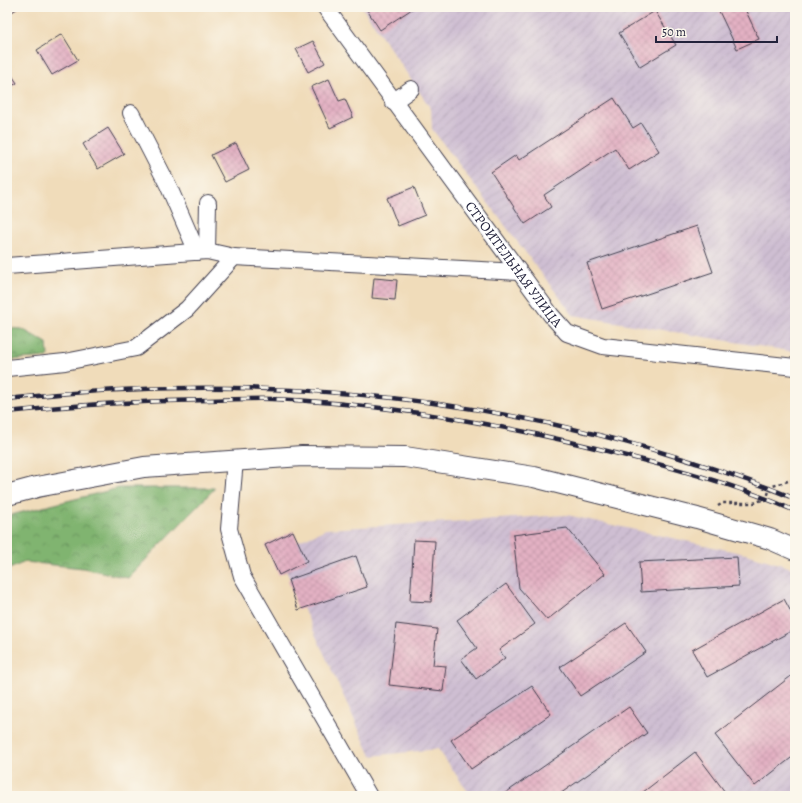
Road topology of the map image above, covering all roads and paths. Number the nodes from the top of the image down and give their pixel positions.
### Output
1 (325, 7) edge
2 (411, 89) dead end
3 (393, 102) junction
4 (131, 113) dead end
5 (208, 203) dead end
6 (202, 252) junction
7 (234, 257) junction
8 (7, 266) edge
9 (519, 272) junction
10 (795, 367) edge
11 (7, 368) edge
12 (235, 460) junction
13 (795, 480) edge
14 (7, 495) edge
15 (696, 518) junction
16 (795, 550) edge
17 (369, 796) edge

1 - 3 street, СТРОИТЕЛЬНАЯ УЛИЦА
2 - 3 street
3 - 9 street, СТРОИТЕЛЬНАЯ УЛИЦА
4 - 6 street
5 - 6 street
6 - 7 street
6 - 8 street
7 - 9 street
7 - 11 street
9 - 10 street, СТРОИТЕЛЬНАЯ УЛИЦА
12 - 14 main road
12 - 15 main road
12 - 17 street
13 - 15 path
15 - 16 main road

